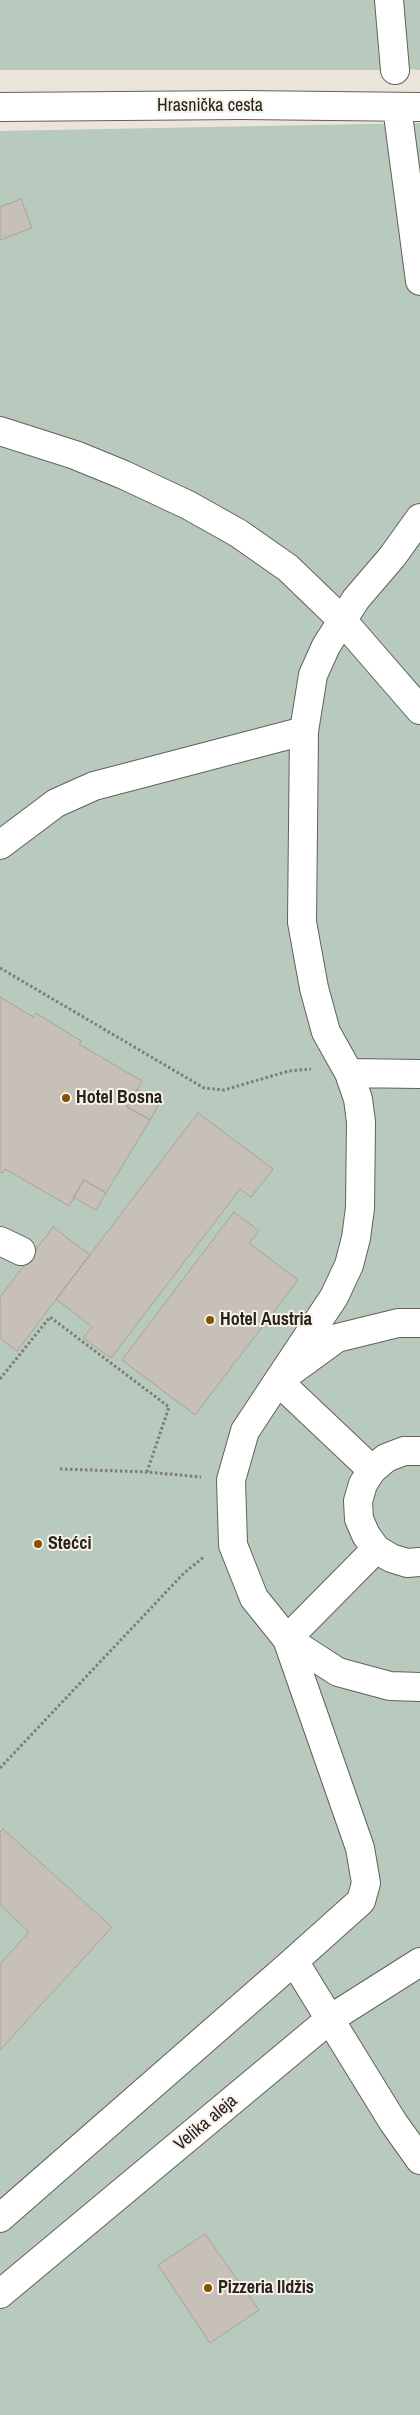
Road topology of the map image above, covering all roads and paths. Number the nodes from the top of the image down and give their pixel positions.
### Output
1 (389, 0) edge
2 (395, 70) dead end
3 (0, 107) edge
4 (409, 107) edge
5 (420, 281) edge
6 (0, 431) edge
7 (420, 518) edge
8 (342, 620) junction
9 (420, 710) edge
10 (304, 731) junction
11 (0, 845) edge
12 (0, 968) edge
13 (349, 1073) junction
14 (420, 1074) edge
15 (420, 1323) edge
16 (0, 1379) edge
17 (278, 1381) junction
18 (420, 1451) edge
19 (60, 1469) dead end
20 (372, 1470) junction
21 (147, 1472) junction
22 (231, 1480) junction
23 (233, 1545) junction
24 (376, 1549) junction
25 (420, 1562) edge
26 (287, 1639) junction
27 (420, 1687) edge
28 (0, 1768) edge
29 (294, 1961) junction
30 (420, 1962) edge
31 (330, 2020) junction
32 (420, 2160) edge
33 (0, 2218) edge
34 (0, 2294) edge

1 - 2 street
3 - 4 street, Hrasnička cesta
4 - 5 street
6 - 8 street
7 - 8 street
8 - 9 street
8 - 10 street
10 - 11 street
10 - 13 street
12 - 13 path
13 - 14 street
13 - 17 street
15 - 17 street
16 - 21 path
17 - 20 street
17 - 22 street
18 - 20 street
19 - 21 path
20 - 24 street
21 - 22 path
22 - 23 street
23 - 26 street
23 - 28 path
24 - 25 street
24 - 26 street
26 - 27 street
26 - 29 street
29 - 31 street
29 - 33 street
30 - 31 street, Velika aleja
31 - 32 street
31 - 34 street, Velika aleja

